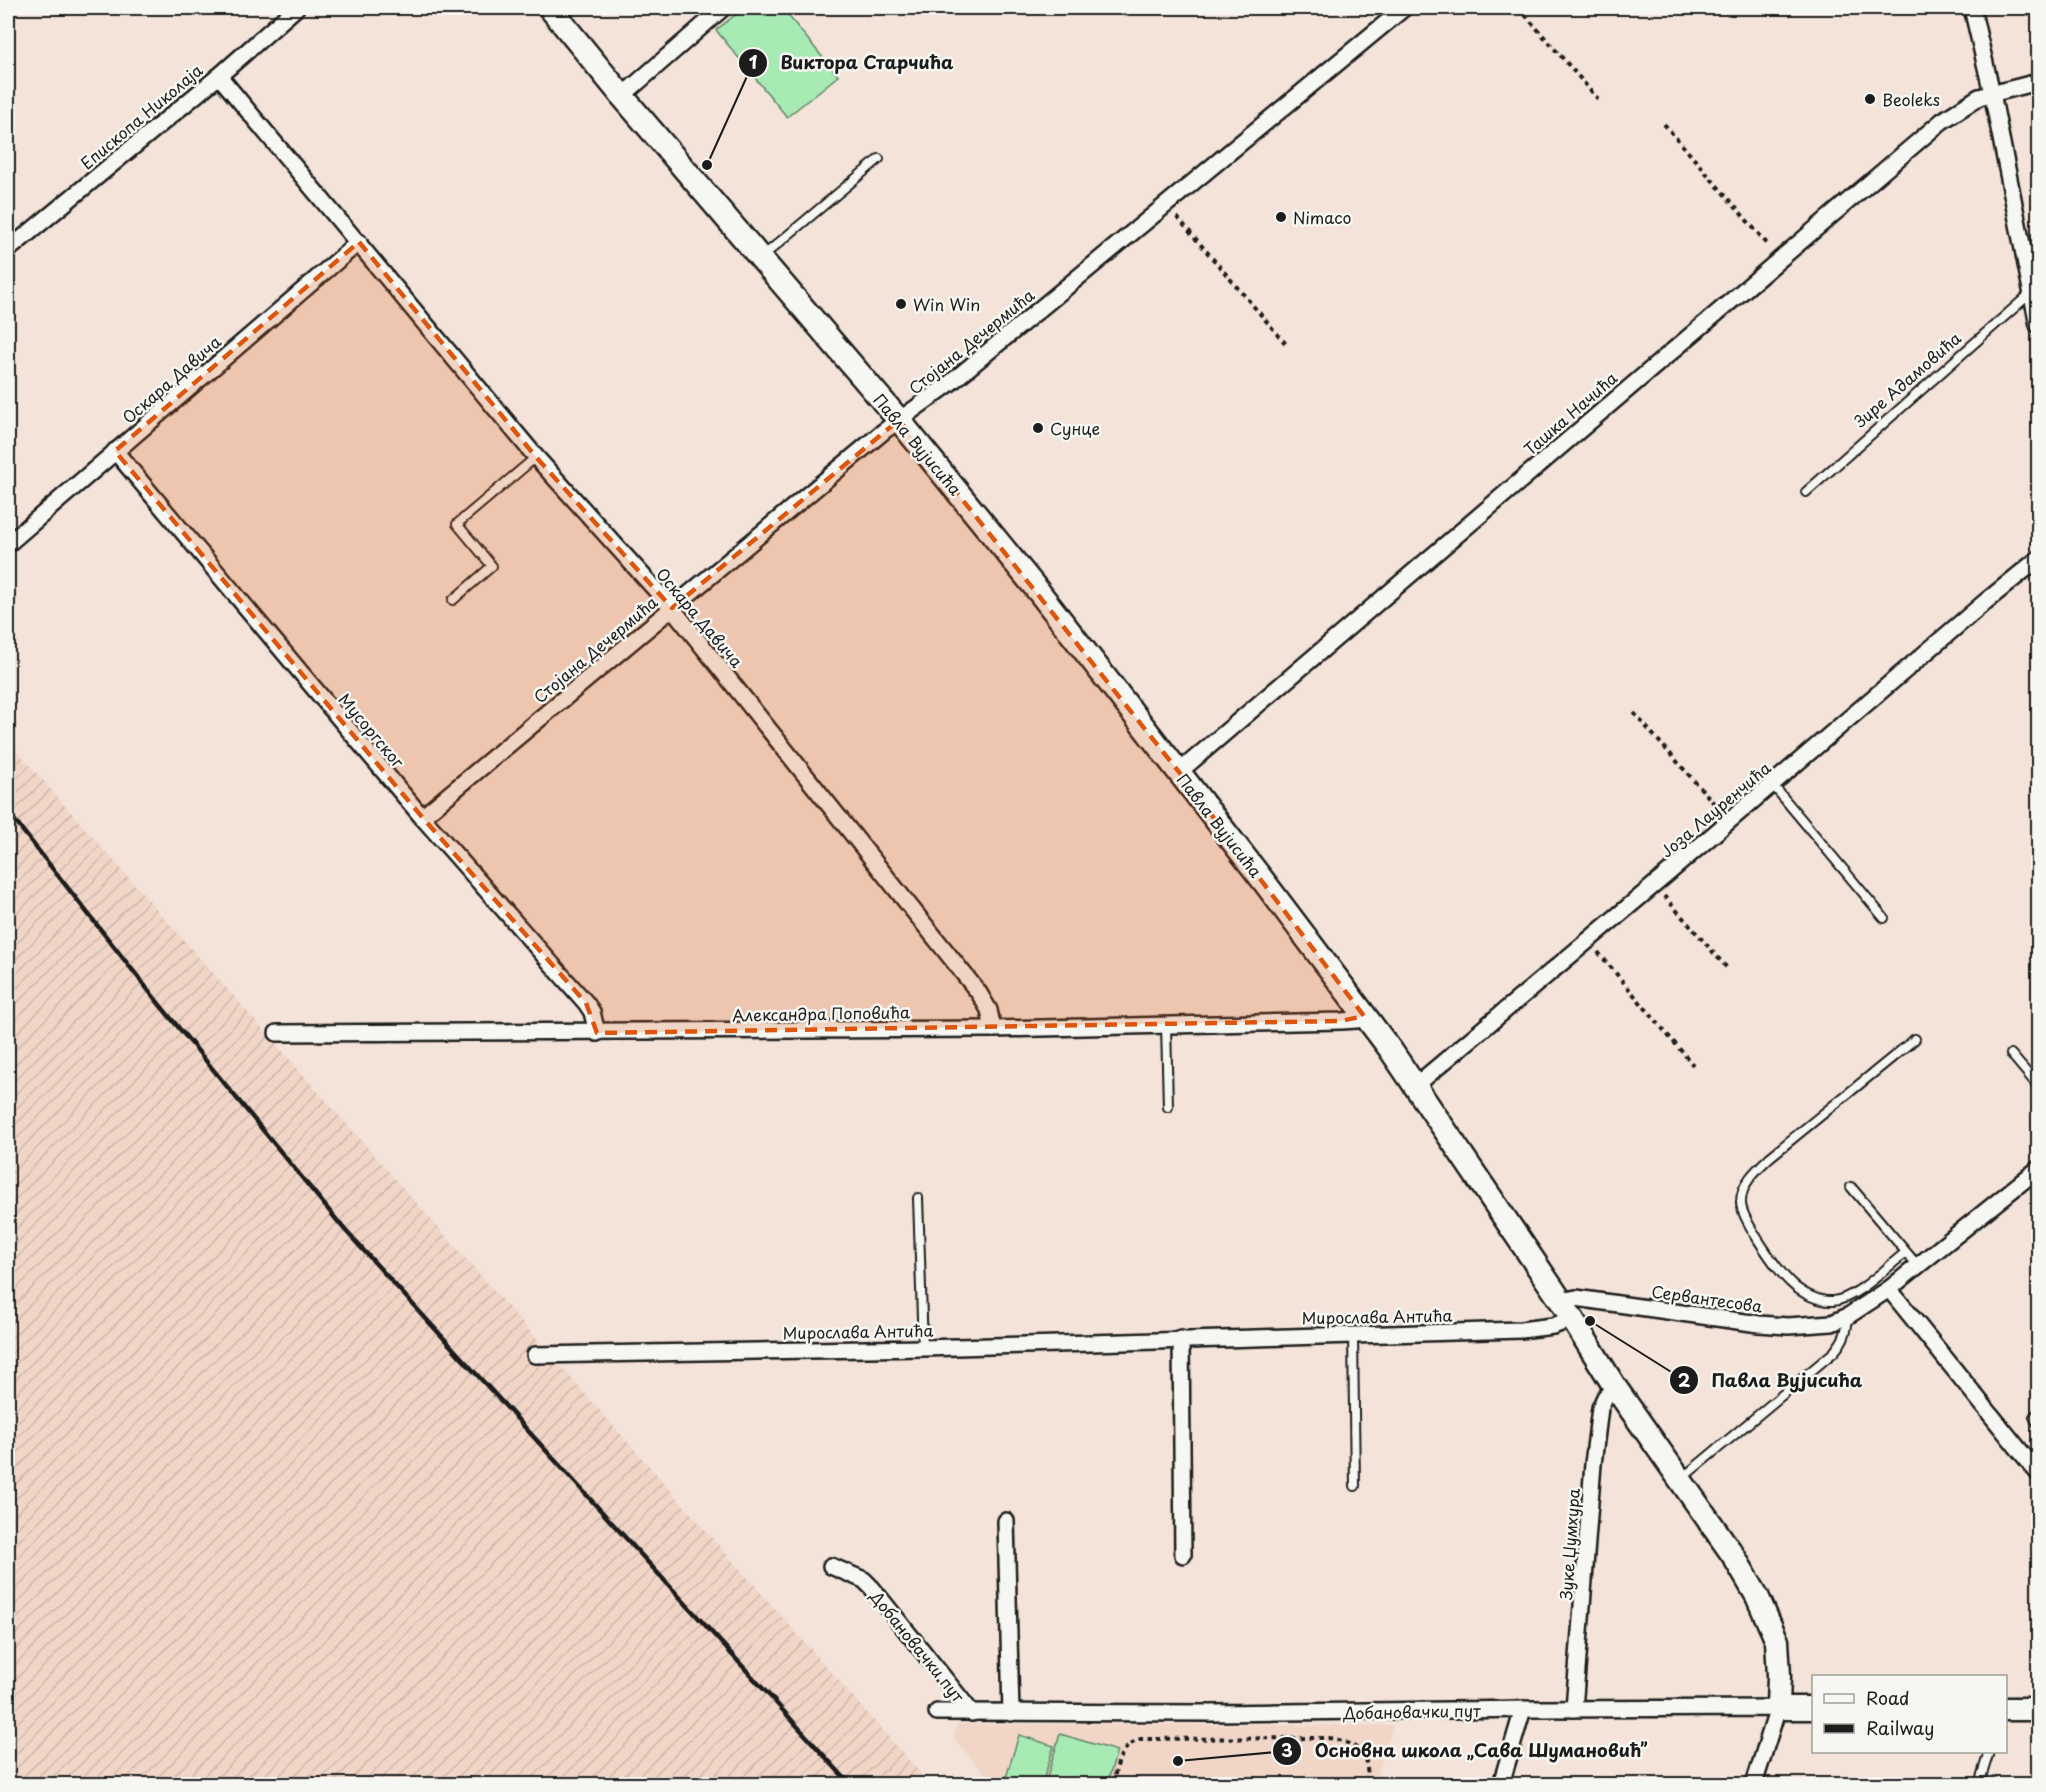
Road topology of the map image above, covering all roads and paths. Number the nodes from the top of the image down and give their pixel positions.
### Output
1 (296, 8) edge
2 (550, 8) edge
3 (723, 8) edge
4 (1404, 8) edge
5 (1519, 8) edge
6 (1972, 8) edge
7 (219, 76) junction
8 (2038, 82) edge
9 (1992, 93) junction
10 (621, 96) junction
11 (1598, 99) dead end
12 (1664, 124) dead end
13 (879, 159) dead end
14 (1167, 205) junction
15 (359, 242) junction
16 (8, 250) edge
17 (760, 258) junction
18 (1779, 258) junction
19 (2031, 293) junction
20 (2038, 325) edge
21 (1286, 344) dead end
22 (899, 420) junction
23 (115, 451) junction
24 (536, 457) junction
25 (1806, 492) dead end
26 (8, 544) edge
27 (2038, 559) edge
28 (453, 600) dead end
29 (672, 608) junction
30 (1634, 713) dead end
31 (1179, 772) junction
32 (1772, 784) junction
33 (422, 817) junction
34 (1729, 819) junction
35 (1654, 884) junction
36 (1884, 918) dead end
37 (1587, 940) junction
38 (1727, 968) dead end
39 (1364, 1016) junction
40 (1166, 1025) junction
41 (993, 1029) junction
42 (277, 1033) dead end
43 (597, 1033) junction
44 (1915, 1039) dead end
45 (2012, 1054) dead end
46 (1693, 1065) dead end
47 (1415, 1086) junction
48 (2038, 1086) edge
49 (1168, 1107) dead end
50 (2038, 1169) edge
51 (1851, 1187) dead end
52 (918, 1198) dead end
53 (1905, 1253) junction
54 (1918, 1266) junction
55 (1889, 1289) junction
56 (1567, 1310) junction
57 (1848, 1316) junction
58 (1353, 1335) junction
59 (1181, 1339) junction
60 (923, 1348) junction
61 (535, 1355) dead end
62 (1615, 1387) junction
63 (2038, 1413) edge
64 (2038, 1424) edge
65 (2038, 1473) edge
66 (1680, 1479) junction
67 (1355, 1486) dead end
68 (1006, 1521) dead end
69 (1183, 1555) dead end
70 (831, 1566) dead end
71 (1778, 1708) junction
72 (1812, 1708) edge
73 (1523, 1709) junction
74 (1574, 1709) junction
75 (2007, 1709) edge
76 (2038, 1709) edge
77 (937, 1712) dead end
78 (972, 1713) junction
79 (1011, 1713) junction
80 (1989, 1753) edge
81 (1112, 1785) edge
82 (1365, 1785) edge
83 (1501, 1785) edge
84 (1754, 1785) edge
85 (1979, 1785) edge

1 - 7 street, Епископа Николаја
2 - 10 street, Павла Вујисића
3 - 10 street
4 - 14 street, Стојана Дечермића
5 - 11 path
6 - 9 street
7 - 15 street, Оскара Давича
7 - 16 street, Епископа Николаја
8 - 9 street, Ташка Начића
9 - 18 street, Ташка Начића
9 - 19 street
10 - 17 street, Павла Вујисића
12 - 18 path
13 - 17 lane
14 - 21 path
14 - 22 street, Стојана Дечермића
15 - 23 street, Оскара Давича
15 - 24 street, Оскара Давича
17 - 22 street, Павла Вујисића
18 - 31 street, Ташка Начића
19 - 20 street
19 - 25 lane, Зире Адамовића
22 - 29 street, Стојана Дечермића
22 - 31 street, Павла Вујисића
23 - 26 street, Оскара Давича
23 - 33 street, Мусоргског
24 - 28 lane
24 - 29 street, Оскара Давича
27 - 32 street, Јоза Лауренчића
29 - 33 street, Стојана Дечермића
29 - 41 street, Оскара Давича
30 - 34 path
31 - 39 street, Павла Вујисића
32 - 34 street, Јоза Лауренчића
32 - 36 lane
33 - 43 street, Мусоргског
34 - 35 street, Јоза Лауренчића
35 - 37 street, Јоза Лауренчића
35 - 38 path
37 - 46 path
37 - 47 street, Јоза Лауренчића
39 - 40 street, Александра Поповића
39 - 47 street, Павла Вујисића
40 - 41 street, Александра Поповића
40 - 49 lane
41 - 43 street, Александра Поповића
42 - 43 street, Александра Поповића
44 - 53 lane
45 - 48 lane
47 - 56 street, Павла Вујисића
50 - 54 street, Сервантесова
51 - 53 lane
52 - 60 lane
53 - 54 lane
54 - 55 street, Сервантесова
55 - 57 street, Сервантесова
55 - 65 street
56 - 57 street, Сервантесова
56 - 58 street, Мирослава Антића
56 - 62 street, Павла Вујисића
57 - 66 lane
58 - 59 street, Мирослава Антића
58 - 67 lane
59 - 60 street, Мирослава Антића
59 - 69 street
60 - 61 street, Мирослава Антића
62 - 66 street, Павла Вујисића
62 - 74 street, Зуке Џумхура
63 - 64 lane
66 - 71 street, Павла Вујисића
68 - 79 street
70 - 78 street, Добановачки пут
71 - 72 street, Добановачки пут
71 - 74 street, Добановачки пут
71 - 84 street
73 - 74 street, Добановачки пут
73 - 79 street, Добановачки пут
73 - 83 street
75 - 76 street
77 - 78 street, Добановачки пут
78 - 79 street, Добановачки пут
80 - 85 lane
81 - 82 path

